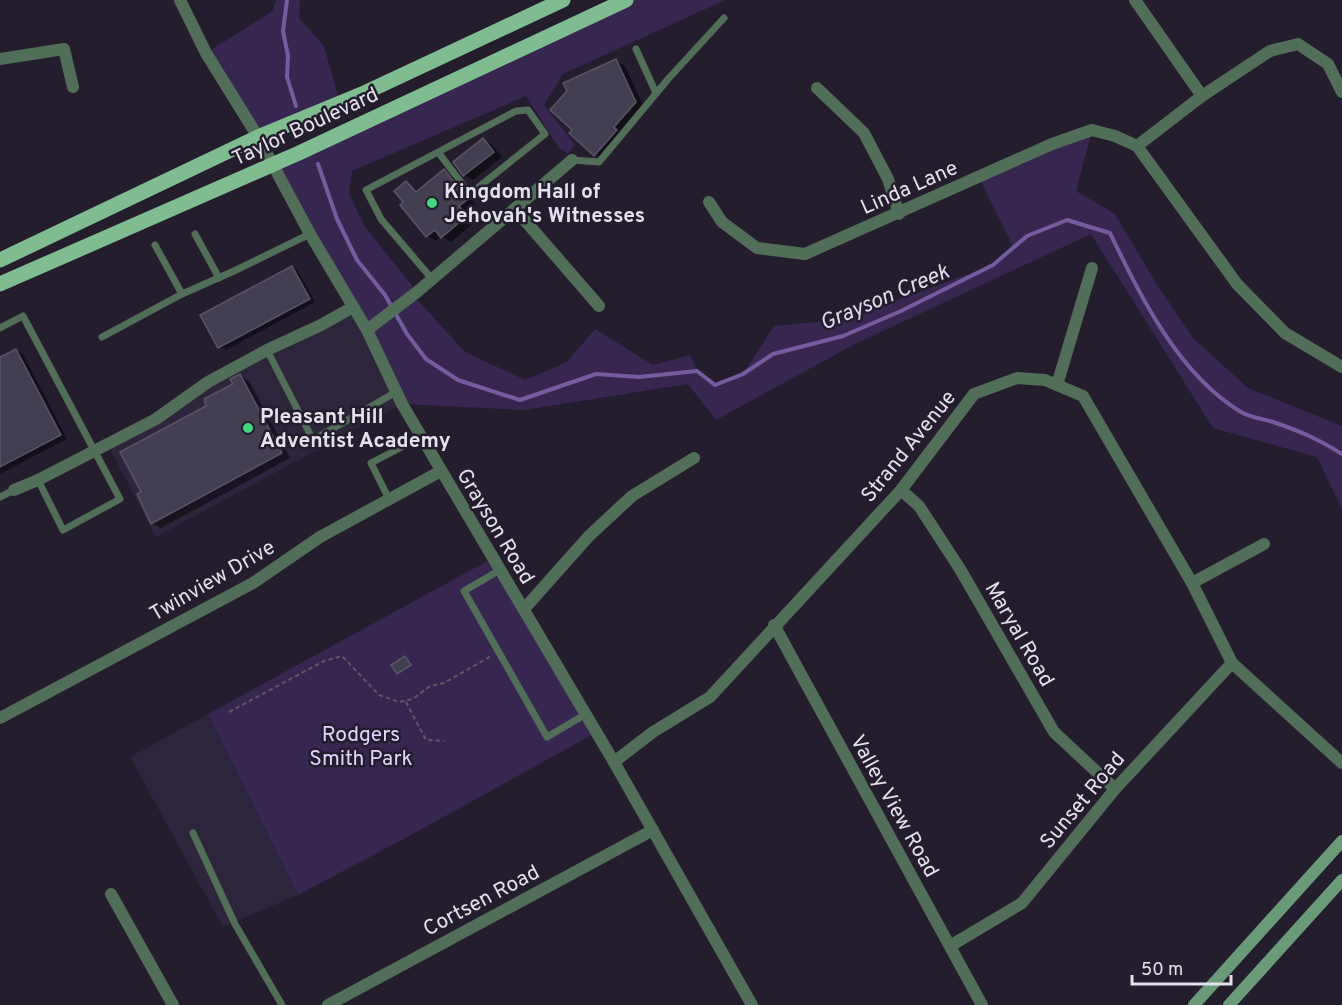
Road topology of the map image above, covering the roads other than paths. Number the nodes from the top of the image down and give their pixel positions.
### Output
1 (180, 0) edge
2 (563, 0) edge
3 (626, 0) edge
4 (1135, 0) edge
5 (724, 18) dead end
6 (636, 49) dead end
7 (0, 59) edge
8 (73, 87) dead end
9 (817, 88) dead end
10 (1342, 92) edge
11 (656, 93) junction
12 (1202, 96) junction
13 (258, 137) junction
14 (1137, 146) junction
15 (438, 152) junction
16 (572, 160) joint
17 (272, 165) junction
18 (709, 202) dead end
19 (515, 209) junction
20 (899, 214) junction
21 (195, 234) dead end
22 (310, 234) junction
23 (155, 245) dead end
24 (0, 260) edge
25 (1092, 268) dead end
26 (219, 278) junction
27 (432, 279) junction
28 (0, 284) edge
29 (182, 294) junction
30 (598, 306) dead end
31 (353, 307) junction
32 (0, 328) edge
33 (367, 330) junction
34 (102, 337) dead end
35 (267, 350) junction
36 (1342, 367) edge
37 (1057, 385) junction
38 (396, 392) junction
39 (421, 437) junction
40 (94, 451) junction
41 (694, 458) dead end
42 (441, 471) junction
43 (38, 480) junction
44 (14, 490) joint
45 (901, 490) junction
46 (0, 497) edge
47 (390, 499) junction
48 (1264, 544) dead end
49 (500, 570) junction
50 (1192, 583) junction
51 (524, 609) junction
52 (774, 625) junction
53 (1232, 663) junction
54 (586, 714) junction
55 (0, 718) edge
56 (614, 762) junction
57 (1342, 763) edge
58 (1115, 789) junction
59 (653, 830) junction
60 (194, 833) dead end
61 (1342, 841) edge
62 (1342, 880) edge
63 (111, 894) dead end
64 (950, 946) junction
65 (173, 1005) edge
66 (282, 1005) edge
67 (328, 1005) edge
68 (752, 1005) edge
69 (982, 1005) edge
70 (1194, 1005) edge
71 (1229, 1005) edge

1 - 13 street, Grayson Road
2 - 13 main road, Taylor Boulevard
3 - 17 main road, Taylor Boulevard
4 - 12 street
5 - 11 lane
6 - 11 lane
7 - 8 street
9 - 20 street
10 - 12 street
11 - 16 lane
12 - 14 street
13 - 17 street, Grayson Road
13 - 24 main road, Taylor Boulevard
14 - 20 street, Linda Lane
14 - 36 street
15 - 15 lane
15 - 27 lane
16 - 19 street
17 - 22 street, Grayson Road
17 - 28 main road, Taylor Boulevard
18 - 20 street, Linda Lane
19 - 27 street
19 - 30 street
21 - 26 lane
22 - 26 lane
22 - 31 street, Grayson Road
23 - 29 lane
25 - 37 street
26 - 29 lane
27 - 33 street
29 - 34 lane
31 - 33 street, Grayson Road
31 - 35 street
32 - 40 lane
33 - 38 street, Grayson Road
35 - 38 lane
35 - 40 street
37 - 45 street, Strand Avenue
37 - 50 street, Strand Avenue
38 - 39 street, Grayson Road
39 - 42 street, Grayson Road
39 - 47 lane
40 - 43 street
40 - 43 lane
41 - 51 street
42 - 47 street, Twinview Drive
42 - 49 street, Grayson Road
43 - 44 street
44 - 46 lane
45 - 52 street, Strand Avenue
45 - 58 street, Maryal Road
47 - 55 street, Twinview Drive
48 - 50 street
49 - 51 street, Grayson Road
49 - 54 lane
50 - 53 street, Strand Avenue
51 - 54 street, Grayson Road
52 - 56 street, Strand Avenue
52 - 64 street, Valley View Road
53 - 57 street, Strand Avenue
53 - 58 street, Sunset Road
54 - 56 street, Grayson Road
56 - 59 street, Grayson Road
58 - 64 street, Sunset Road
59 - 67 street, Cortsen Road
59 - 68 street, Grayson Road
60 - 66 lane
61 - 70 main road
62 - 71 main road
63 - 65 street
64 - 69 street, Valley View Road

